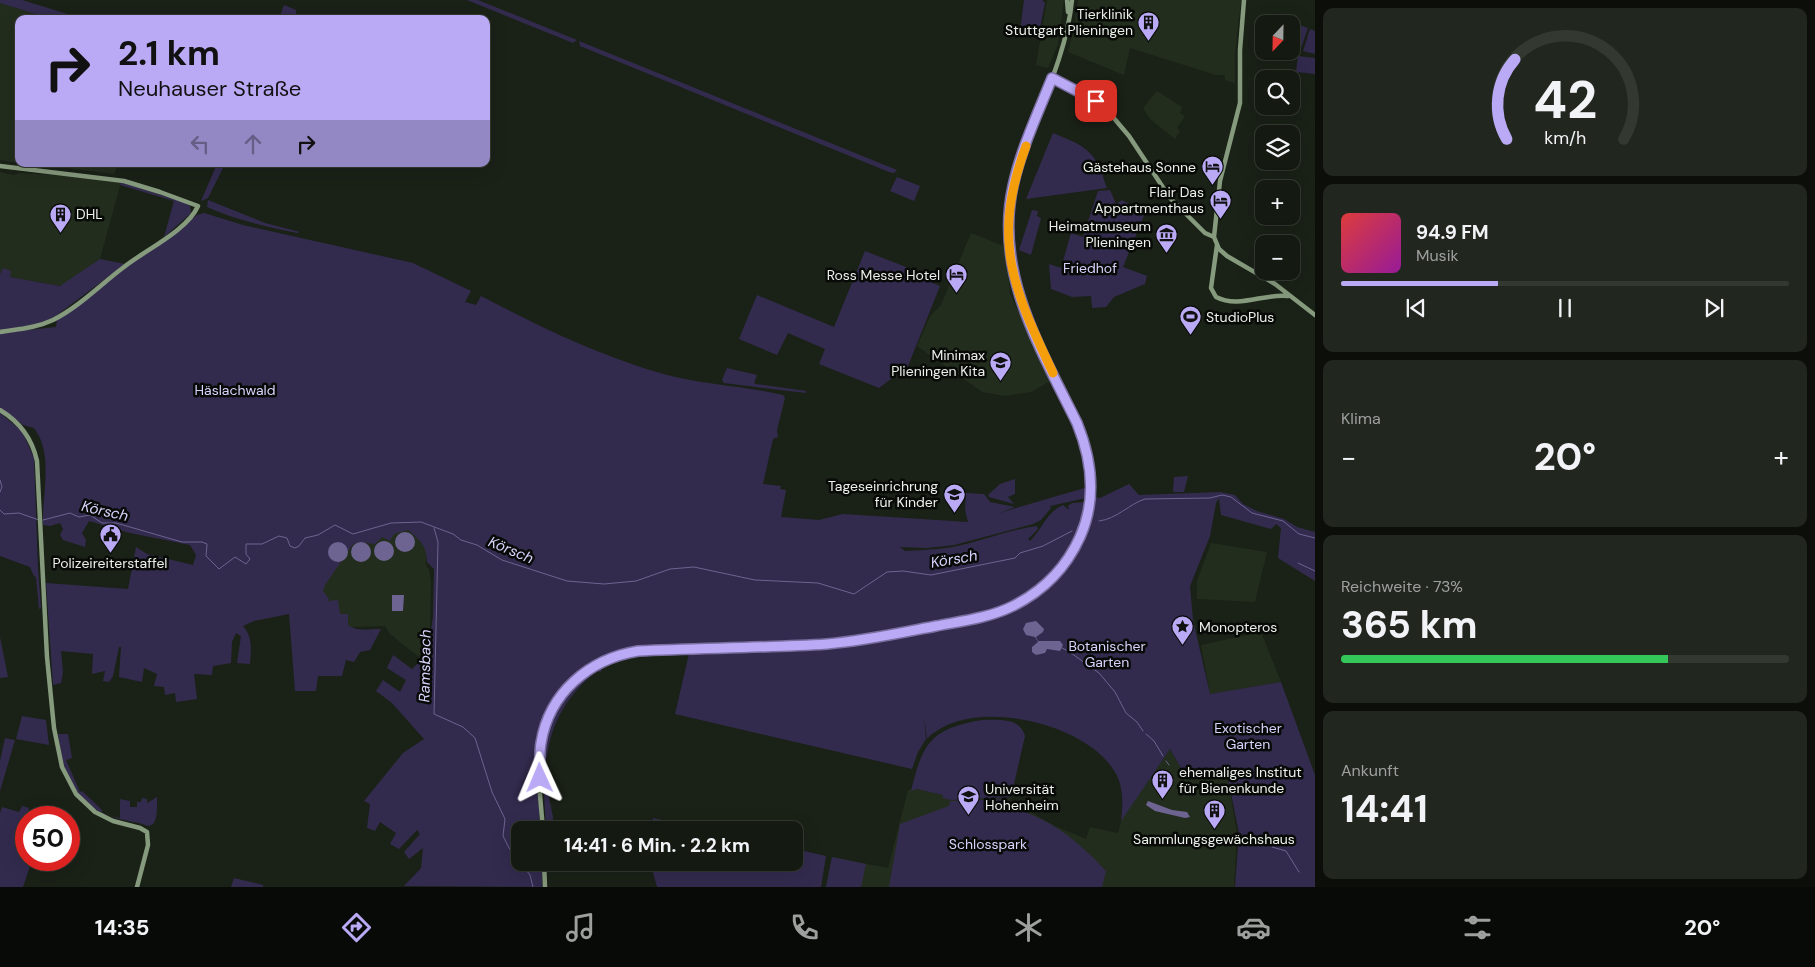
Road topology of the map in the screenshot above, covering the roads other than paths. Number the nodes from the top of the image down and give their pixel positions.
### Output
1 (1067, 0) edge
2 (1072, 0) edge
3 (1244, 0) edge
4 (1068, 21) junction
5 (1052, 78) junction
6 (0, 166) edge
7 (1214, 237) junction
8 (1217, 244) junction
9 (1222, 252) junction
10 (1216, 253) junction
11 (1279, 287) junction
12 (1277, 295) junction
13 (1288, 296) junction
14 (1315, 315) edge
15 (0, 332) edge
16 (0, 410) edge
17 (543, 821) edge
18 (544, 871) edge
19 (137, 887) edge
20 (545, 887) edge

1 - 4 main road
2 - 4 main road
3 - 7 main road
4 - 5 main road
5 - 7 main road
5 - 17 main road
6 - 15 main road
7 - 8 main road
8 - 9 main road
8 - 10 main road
9 - 10 main road
9 - 11 main road
10 - 12 main road
11 - 12 main road
11 - 13 main road
12 - 13 main road
13 - 14 main road
16 - 19 main road
18 - 20 main road

